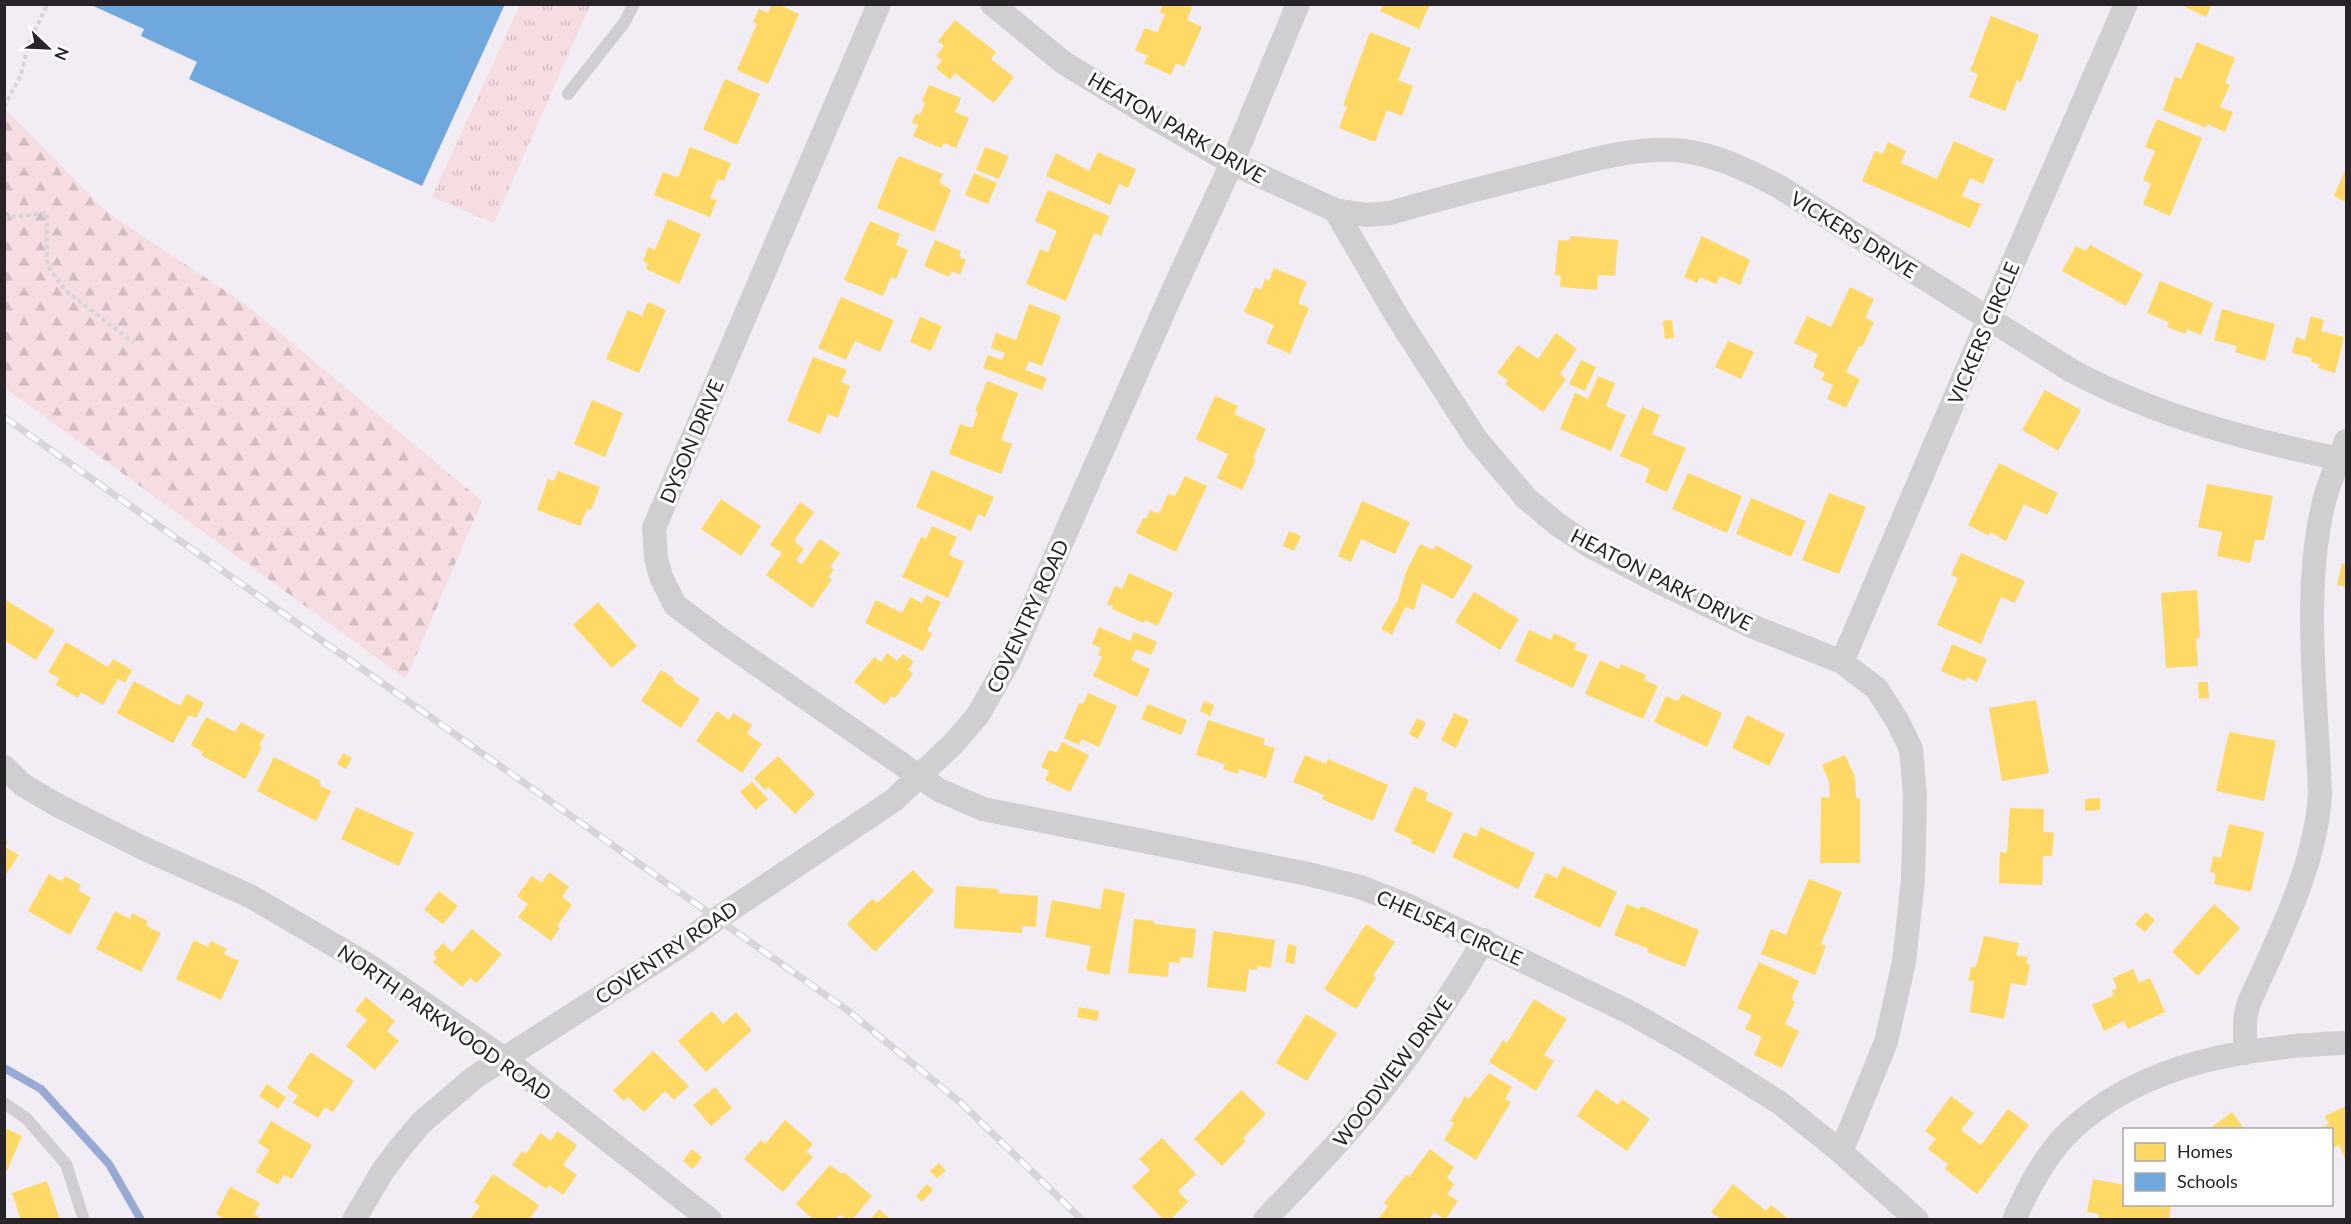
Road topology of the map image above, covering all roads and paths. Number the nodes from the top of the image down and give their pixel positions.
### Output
1 (44, 4) edge
2 (633, 4) edge
3 (879, 4) edge
4 (992, 4) edge
5 (1298, 4) edge
6 (2126, 4) edge
7 (568, 94) dead end
8 (4, 107) edge
9 (1232, 163) junction
10 (1335, 210) junction
11 (4, 218) edge
12 (1989, 318) junction
13 (134, 343) dead end
14 (2344, 453) edge
15 (1842, 662) junction
16 (4, 767) edge
17 (921, 776) junction
18 (1484, 940) junction
19 (2346, 1043) edge
20 (2245, 1053) junction
21 (503, 1058) junction
22 (4, 1103) edge
23 (1841, 1152) junction
24 (84, 1220) edge
25 (354, 1220) edge
26 (710, 1220) edge
27 (1265, 1220) edge
28 (1917, 1220) edge
29 (2014, 1220) edge

1 - 8 path
2 - 7 lane
3 - 17 street, DYSON DRIVE
4 - 9 street, HEATON PARK DRIVE
5 - 9 street, COVENTRY ROAD
6 - 12 street, VICKERS CIRCLE
9 - 10 street, HEATON PARK DRIVE
9 - 17 street, COVENTRY ROAD
10 - 12 street, VICKERS DRIVE
10 - 15 street, HEATON PARK DRIVE
11 - 13 path
12 - 14 street, VICKERS DRIVE
12 - 15 street, VICKERS CIRCLE
14 - 20 street
15 - 23 street, HEATON PARK DRIVE
16 - 21 street, NORTH PARKWOOD ROAD
17 - 18 street, CHELSEA CIRCLE
17 - 21 street, COVENTRY ROAD
18 - 23 street, CHELSEA CIRCLE
18 - 27 street, WOODVIEW DRIVE
19 - 20 street
20 - 29 street
21 - 25 street, COVENTRY ROAD
21 - 26 street, NORTH PARKWOOD ROAD
22 - 24 lane
23 - 28 street, CHELSEA CIRCLE

